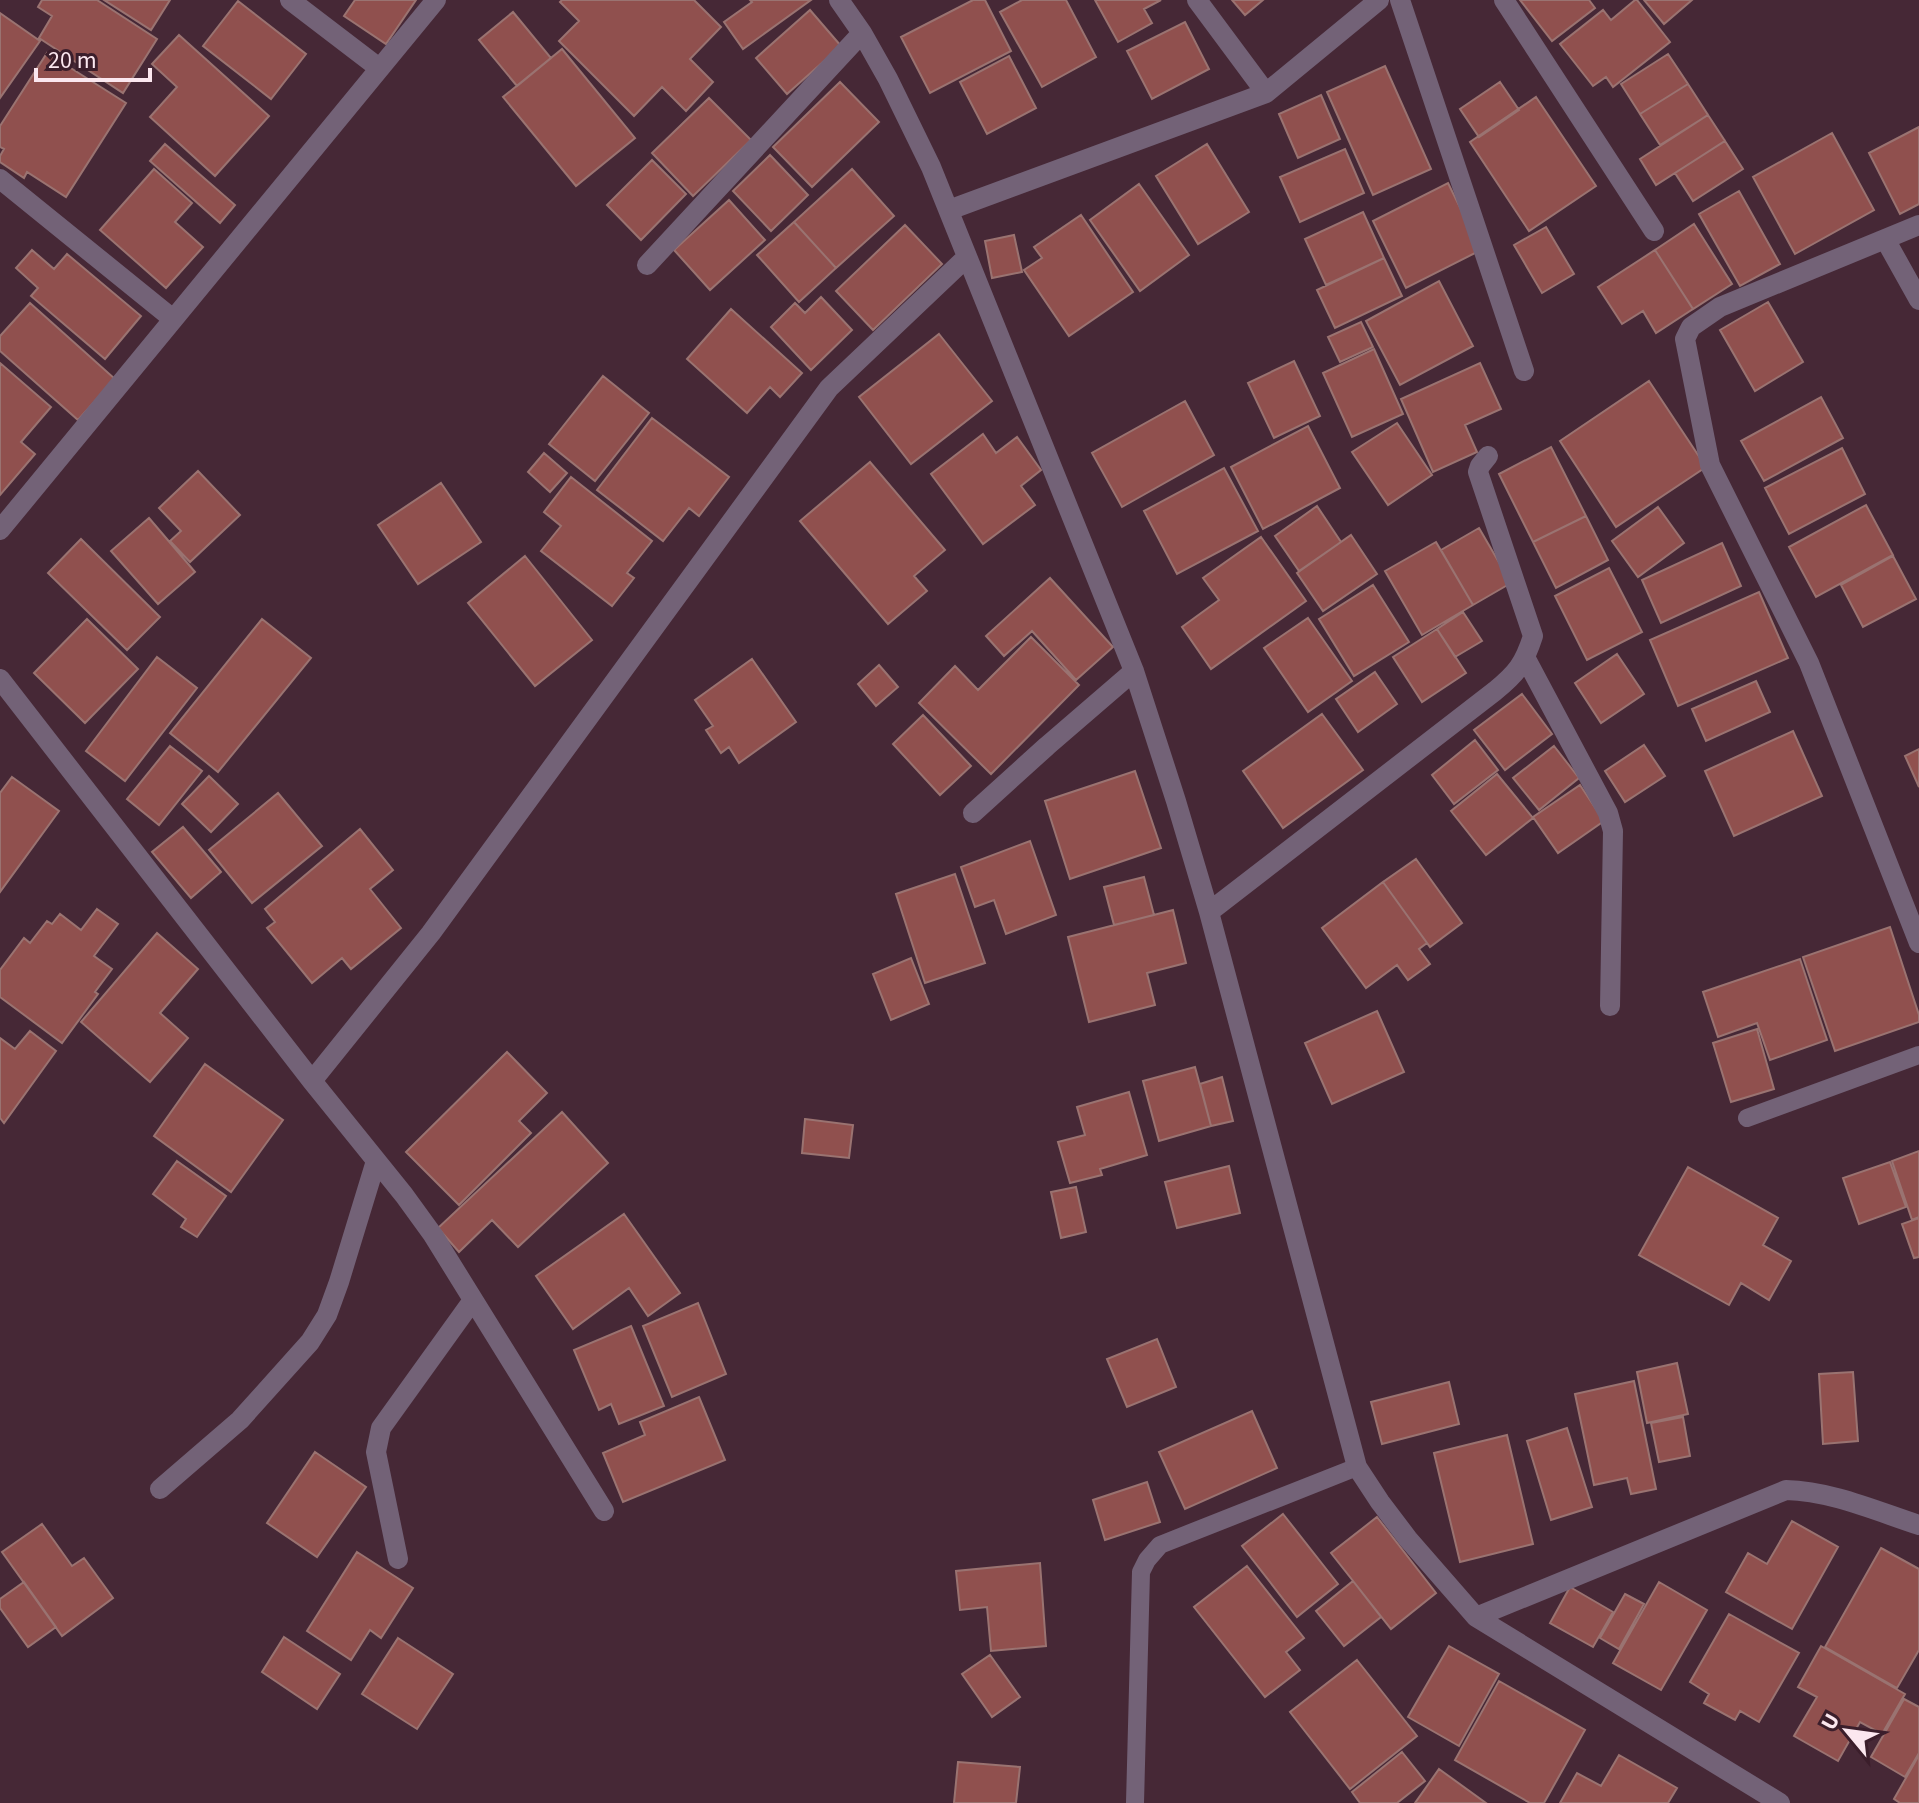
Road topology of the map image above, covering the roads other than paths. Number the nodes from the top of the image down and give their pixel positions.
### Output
1 (290, 0) edge
2 (436, 0) edge
3 (839, 0) edge
4 (1197, 0) edge
5 (1379, 0) edge
6 (1400, 0) edge
7 (1504, 0) edge
8 (862, 33) junction
9 (379, 68) junction
10 (1266, 93) junction
11 (0, 179) edge
12 (949, 210) junction
13 (1919, 225) edge
14 (1654, 231) dead end
15 (1885, 239) junction
16 (967, 257) junction
17 (647, 265) dead end
18 (1919, 300) edge
19 (173, 319) junction
20 (1524, 371) dead end
21 (1488, 456) dead end
22 (0, 530) edge
23 (1526, 659) junction
24 (1134, 671) junction
25 (0, 679) edge
26 (973, 813) dead end
27 (1209, 912) junction
28 (1919, 943) edge
29 (1610, 1006) dead end
30 (1919, 1055) edge
31 (312, 1081) junction
32 (1747, 1118) dead end
33 (376, 1161) junction
34 (473, 1300) junction
35 (1357, 1467) junction
36 (160, 1489) dead end
37 (604, 1511) dead end
38 (1919, 1525) edge
39 (398, 1559) dead end
40 (1476, 1617) junction
41 (1135, 1803) edge
42 (1780, 1803) edge

1 - 9 street
2 - 9 street
3 - 8 street
4 - 10 street
5 - 10 street
6 - 20 street
7 - 14 street
8 - 12 street
8 - 17 street
9 - 19 street
10 - 12 street
11 - 19 street
12 - 16 street
13 - 15 street
15 - 18 street
15 - 28 street
16 - 24 street
16 - 31 street
19 - 22 street
21 - 23 street
23 - 27 street
23 - 29 street
24 - 26 street
24 - 27 street
25 - 31 street
27 - 35 street
30 - 32 lane
31 - 33 street
33 - 34 street
33 - 36 street
34 - 37 street
34 - 39 street
35 - 40 street
35 - 41 lane
38 - 40 street
40 - 42 street

